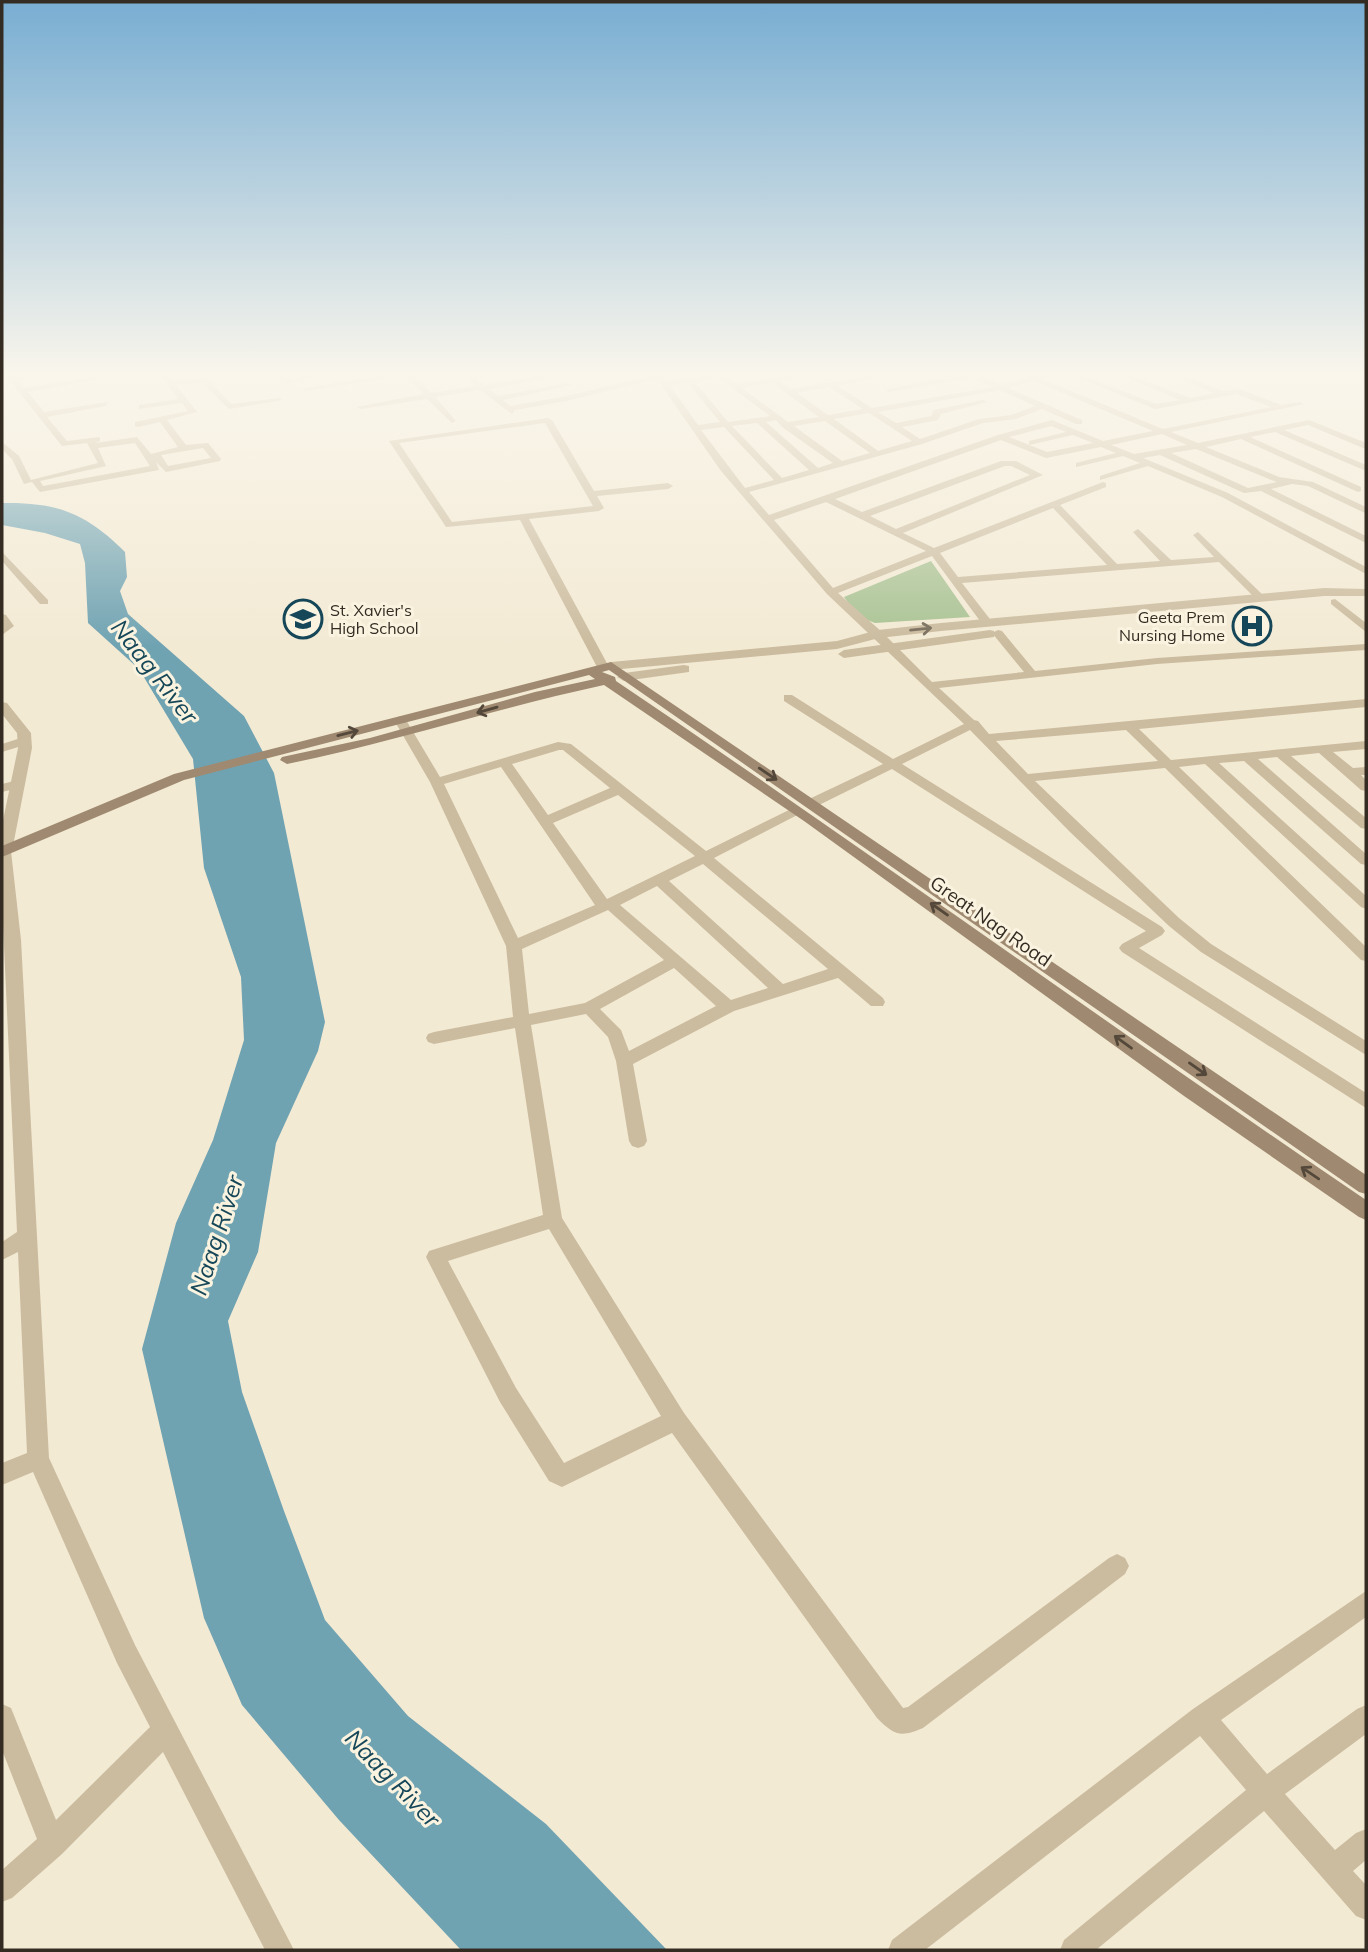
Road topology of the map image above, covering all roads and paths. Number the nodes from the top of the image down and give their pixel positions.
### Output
1 (19, 464) edge
2 (103, 464) edge
3 (153, 464) edge
4 (162, 464) edge
5 (191, 464) edge
6 (408, 464) edge
7 (574, 464) edge
8 (723, 464) edge
9 (763, 464) edge
10 (808, 464) edge
11 (840, 464) edge
12 (923, 464) edge
13 (1001, 464) edge
14 (1015, 464) edge
15 (1083, 464) edge
16 (1146, 464) edge
17 (1152, 464) edge
18 (1188, 464) edge
19 (1241, 464) edge
20 (1303, 464) edge
21 (1079, 465) dead end
22 (816, 471) junction
23 (780, 481) junction
24 (1293, 481) junction
25 (27, 482) dead end
26 (668, 485) dead end
27 (1262, 488) junction
28 (1362, 488) edge
29 (744, 491) junction
30 (1247, 491) junction
31 (591, 494) junction
32 (1335, 494) junction
33 (1224, 495) junction
34 (826, 498) junction
35 (1054, 504) junction
36 (1366, 510) edge
37 (863, 515) junction
38 (524, 519) junction
39 (768, 519) junction
40 (897, 532) junction
41 (1138, 532) dead end
42 (1198, 536) dead end
43 (1366, 540) edge
44 (933, 551) junction
45 (2, 555) edge
46 (1221, 559) junction
47 (1167, 562) junction
48 (1113, 565) junction
49 (1364, 568) edge
50 (954, 580) junction
51 (831, 592) junction
52 (1366, 593) edge
53 (1262, 599) junction
54 (1366, 601) edge
55 (44, 602) dead end
56 (1335, 602) junction
57 (2, 617) edge
58 (986, 623) junction
59 (1366, 629) edge
60 (2, 632) edge
61 (998, 633) junction
62 (878, 634) junction
63 (1366, 647) edge
64 (889, 648) junction
65 (602, 671) junction
66 (1032, 675) junction
67 (624, 677) junction
68 (929, 686) junction
69 (788, 698) dead end
70 (1366, 703) edge
71 (2, 706) edge
72 (974, 724) junction
73 (404, 726) junction
74 (1129, 726) junction
75 (986, 738) junction
76 (24, 741) junction
77 (1366, 746) edge
78 (2, 748) edge
79 (1322, 749) junction
80 (1280, 753) junction
81 (1246, 756) junction
82 (1208, 760) junction
83 (504, 762) junction
84 (1167, 764) junction
85 (894, 765) junction
86 (1366, 771) edge
87 (1350, 772) junction
88 (1025, 778) junction
89 (437, 782) junction
90 (18, 784) junction
91 (1366, 787) edge
92 (2, 788) edge
93 (620, 789) junction
94 (805, 807) junction
95 (546, 821) junction
96 (1366, 825) edge
97 (704, 856) junction
98 (3, 858) edge
99 (1366, 861) edge
100 (658, 879) junction
101 (1366, 904) edge
102 (607, 905) junction
103 (1174, 922) junction
104 (1157, 931) junction
105 (7, 943) edge
106 (514, 946) junction
107 (1366, 956) edge
108 (675, 961) junction
109 (841, 971) junction
110 (779, 989) junction
111 (9, 990) edge
112 (877, 1002) dead end
113 (728, 1007) junction
114 (589, 1008) junction
115 (522, 1022) junction
116 (434, 1038) dead end
117 (1366, 1049) edge
118 (624, 1060) junction
119 (1366, 1101) edge
120 (638, 1141) dead end
121 (1366, 1186) edge
122 (1366, 1211) edge
123 (553, 1220) junction
124 (27, 1236) junction
125 (2, 1252) edge
126 (676, 1420) junction
127 (38, 1459) junction
128 (2, 1474) edge
129 (1117, 1566) dead end
130 (1366, 1604) edge
131 (2, 1717) edge
132 (1202, 1718) junction
133 (1366, 1718) edge
134 (166, 1730) junction
135 (1265, 1792) junction
136 (1366, 1843) edge
137 (52, 1844) junction
138 (1333, 1869) junction
139 (2, 1888) edge
140 (1366, 1906) edge
141 (280, 1950) edge
142 (902, 1950) edge
143 (1074, 1950) edge

1 - 25 street
2 - 3 street
4 - 5 street
6 - 38 street
7 - 31 street
8 - 29 street
9 - 23 street
10 - 22 street
11 - 22 street
12 - 34 street
13 - 37 street
14 - 40 street
15 - 21 street
16 - 35 street
17 - 33 street
18 - 30 street
19 - 24 street
20 - 28 street
22 - 23 street
23 - 29 street
24 - 27 street
24 - 32 street
26 - 31 street
27 - 30 street
27 - 43 street
28 - 32 street
29 - 39 street
30 - 33 street
31 - 38 street
32 - 36 street
33 - 49 street
34 - 37 street
34 - 39 street
35 - 44 street
35 - 48 street
37 - 40 street
38 - 65 street
39 - 51 street
40 - 44 street
41 - 47 street
42 - 46 street
44 - 50 street
44 - 51 street
45 - 55 street
46 - 47 street
46 - 53 street
47 - 48 street
48 - 50 street
50 - 58 street
51 - 62 street
52 - 53 street
53 - 58 street
54 - 56 street
56 - 59 street
56 - 61 street
57 - 60 street
62 -> 58 street
61 - 64 street
61 - 66 street
62 - 64 street
62 - 65 street
63 - 66 street
64 - 67 street
64 - 68 street
65 - 67 main road, Great Nag Road
65 - 73 main road
65 - 94 main road, Great Nag Road
66 - 68 street
67 -> 94 main road, Great Nag Road
68 - 72 street
69 - 85 street
70 - 74 street
71 - 76 street
72 - 75 street
72 - 85 street
73 - 89 street
73 - 98 main road
74 - 75 street
74 - 84 street
75 - 88 street
76 - 78 street
76 - 90 street
77 - 79 street
79 - 80 street
79 - 87 street
80 - 81 street
80 - 96 street
81 - 82 street
81 - 99 street
82 - 84 street
82 - 101 street
83 - 89 street
83 - 93 street
83 - 95 street
84 - 88 street
84 - 107 street
85 - 94 street
85 - 104 street
86 - 87 street
87 - 91 street
88 - 103 street
89 - 106 street
90 - 92 street
90 - 98 street
93 - 95 street
93 - 97 street
94 - 97 street
94 -> 121 main road, Great Nag Road
122 -> 94 main road, Great Nag Road
95 - 102 street
97 - 100 street
97 - 109 street
98 - 105 street
100 - 102 street
100 - 110 street
102 - 106 street
102 - 108 street
103 - 104 street
103 - 117 street
104 - 119 street
105 - 111 street
106 - 115 street
108 - 113 street
108 - 114 street
109 - 110 street
109 - 112 street
110 - 113 street
111 - 124 street
113 - 118 street
114 - 115 street
114 - 118 street
115 - 116 street
115 - 123 street
118 - 120 street
123 - 126 street
123 - 126 street
124 - 125 street
124 - 127 street
126 - 129 street
127 - 128 street
127 - 134 street
130 - 132 street
131 - 137 street
132 - 135 street
132 - 142 street
133 - 135 street
134 - 137 street
134 - 141 street
135 - 138 street
135 - 143 street
136 - 138 street
137 - 139 street
138 - 140 street

